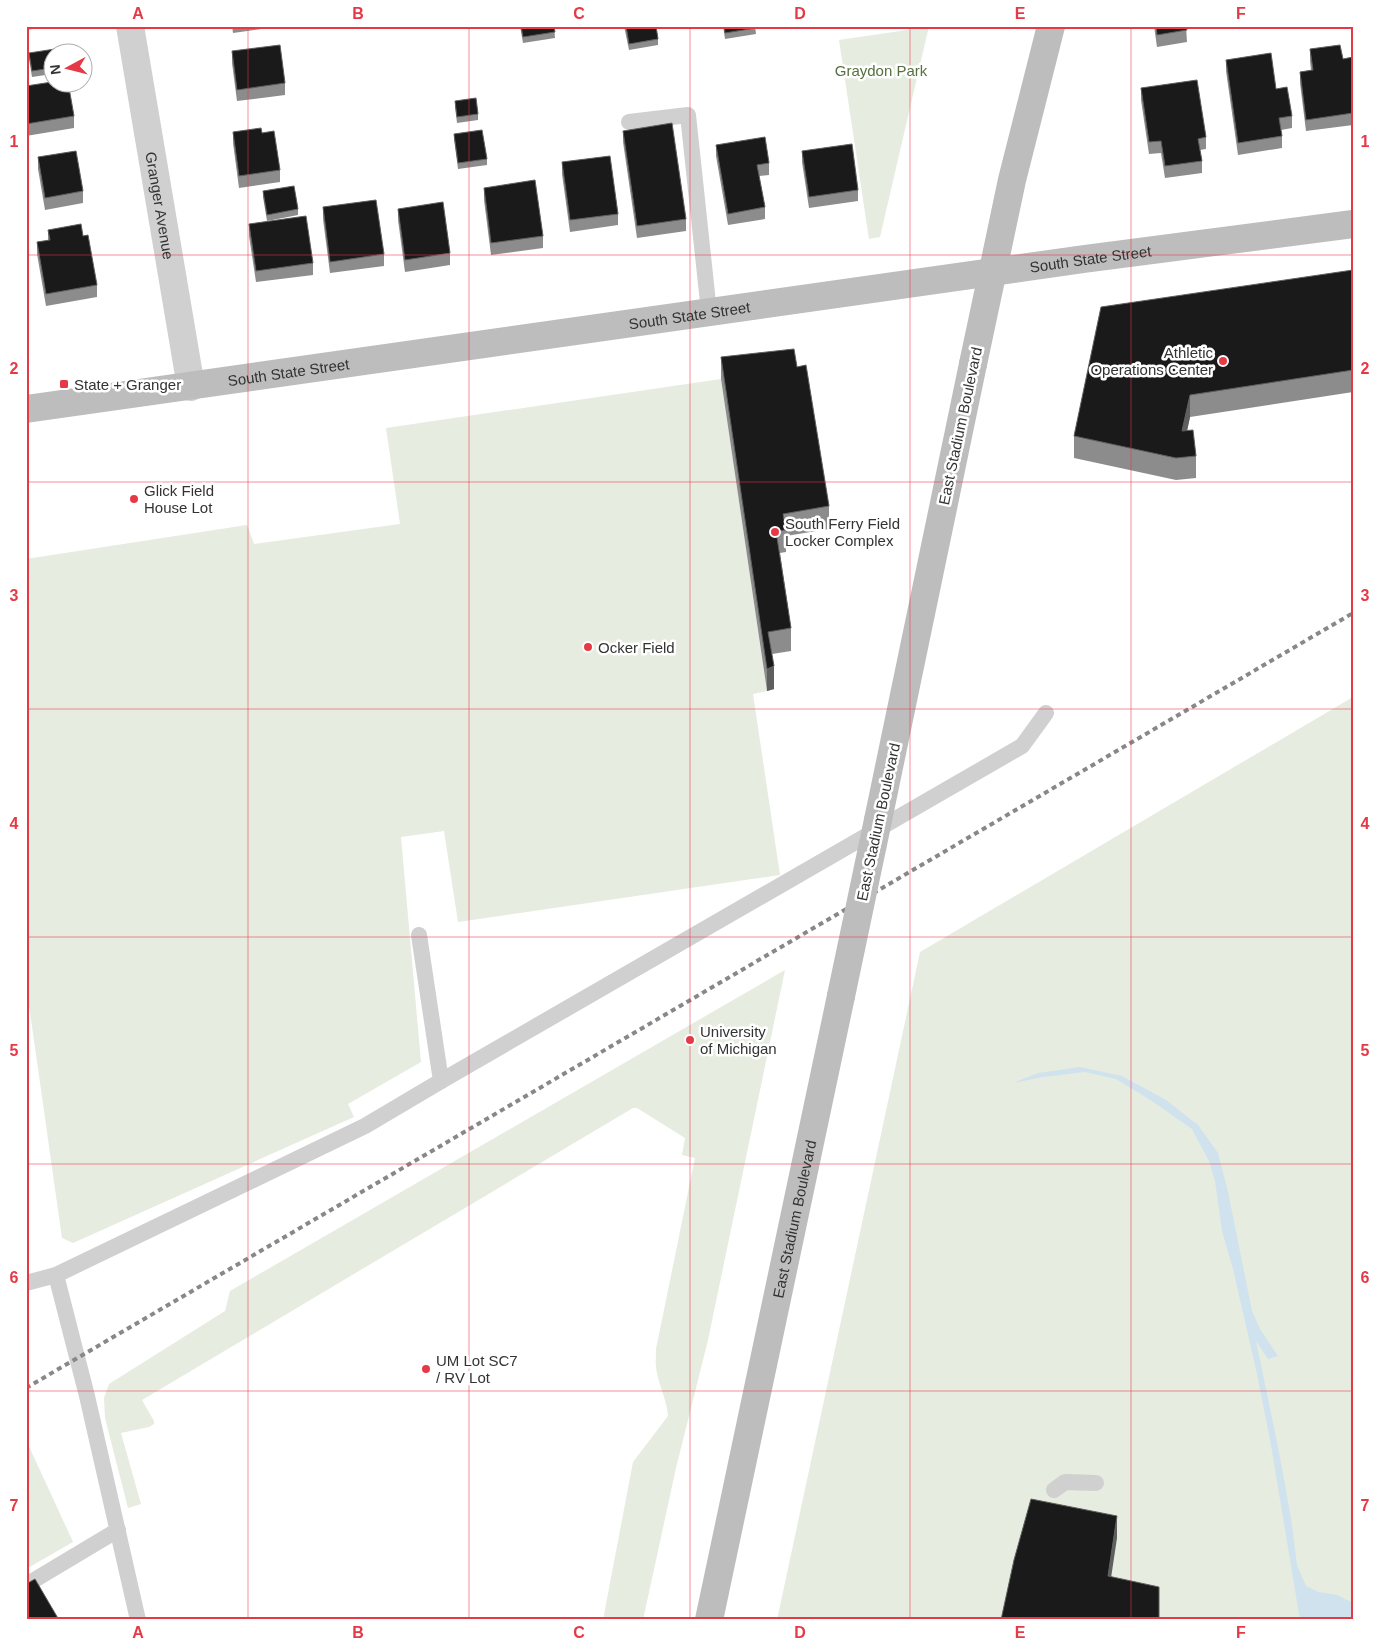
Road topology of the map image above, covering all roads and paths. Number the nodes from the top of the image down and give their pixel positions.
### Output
1 (130, 26) edge
2 (1051, 26) edge
3 (629, 122) dead end
4 (1353, 224) edge
5 (709, 312) junction
6 (191, 386) junction
7 (26, 409) edge
8 (1046, 713) dead end
9 (419, 935) dead end
10 (441, 1080) junction
11 (56, 1275) junction
12 (26, 1283) edge
13 (1096, 1483) dead end
14 (1054, 1490) dead end
15 (118, 1530) junction
16 (26, 1585) edge
17 (138, 1620) edge
18 (709, 1620) edge

1 - 6 street, Granger Avenue
2 - 18 main road, East Stadium Boulevard, bridge
3 - 5 lane
4 - 5 main road, South State Street
5 - 6 main road, South State Street
6 - 7 main road, South State Street
8 - 10 lane
9 - 10 lane
10 - 11 lane
11 - 12 lane
11 - 15 lane
13 - 14 lane
15 - 16 lane
15 - 17 lane

